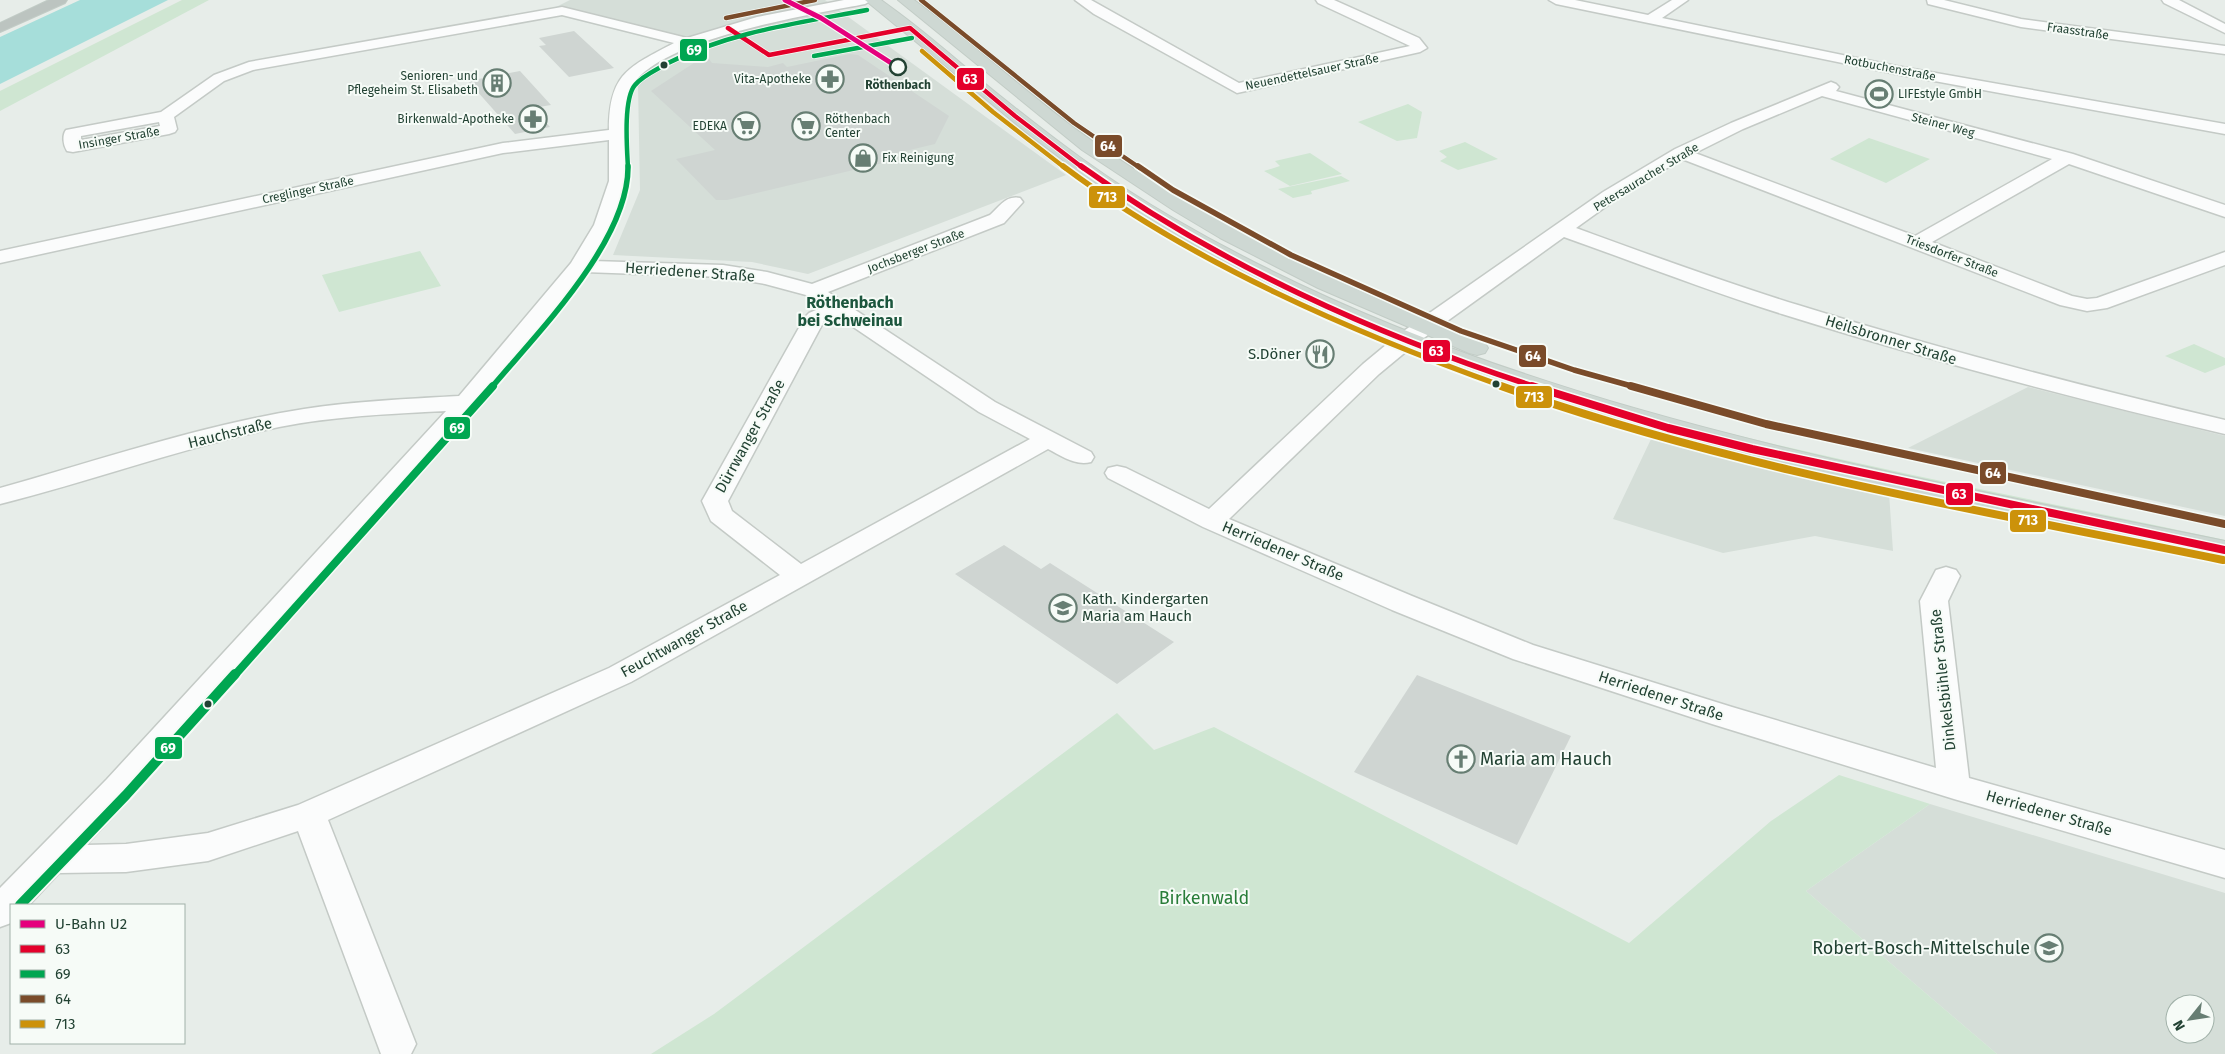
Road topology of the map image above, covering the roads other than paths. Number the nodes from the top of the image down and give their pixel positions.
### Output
1 (36, 0) edge
2 (60, 0) edge
3 (580, 0) edge
4 (865, 0) edge
5 (872, 0) edge
6 (904, 0) edge
7 (1110, 0) edge
8 (1323, 0) edge
9 (1556, 0) edge
10 (1681, 0) edge
11 (2169, 0) edge
12 (1084, 1) edge
13 (1934, 1) edge
14 (562, 11) junction
15 (0, 16) edge
16 (1649, 20) junction
17 (0, 28) edge
18 (2225, 29) edge
19 (688, 42) junction
20 (2225, 50) edge
21 (1863, 63) junction
22 (1896, 70) junction
23 (1841, 83) junction
24 (166, 116) junction
25 (2225, 129) edge
26 (618, 134) junction
27 (1681, 153) junction
28 (2067, 158) junction
29 (1014, 202) dead end
30 (2225, 211) edge
31 (1563, 230) junction
32 (1917, 243) junction
33 (0, 257) edge
34 (2225, 258) edge
35 (580, 266) junction
36 (813, 291) junction
37 (838, 308) junction
38 (1416, 333) junction
39 (466, 404) junction
40 (2225, 427) edge
41 (1048, 439) junction
42 (1082, 457) dead end
43 (1117, 474) dead end
44 (0, 496) edge
45 (1212, 521) junction
46 (2225, 534) edge
47 (2225, 550) edge
48 (799, 576) junction
49 (1946, 576) dead end
50 (1954, 786) junction
51 (309, 814) junction
52 (51, 859) junction
53 (2225, 864) edge
54 (0, 912) edge
55 (396, 1044) dead end

1 - 15 highway
2 - 17 highway
3 - 14 street
4 - 19 street
5 - 38 main road
6 - 38 main road
7 - 12 street, Neuendettelsauer Straße
8 - 12 street, Neuendettelsauer Straße
9 - 16 street, Rotbuchenstraße
10 - 16 street
11 - 18 street
13 - 20 street, Fraasstraße
14 - 19 street, Insinger Straße
14 - 24 street, Insinger Straße
16 - 21 street, Rotbuchenstraße
19 - 26 street
21 - 22 street, Rotbuchenstraße
21 - 23 street, Petersauracher Straße
22 - 23 street, Petersauracher Straße
22 - 25 street, Rotbuchenstraße
23 - 27 street, Petersauracher Straße
23 - 28 street, Steiner Weg
24 - 24 street, Insinger Straße
26 - 33 street, Creglinger Straße
26 - 35 street
27 - 31 street, Petersauracher Straße
27 - 32 street, Triesdorfer Straße
28 - 30 street, Steiner Weg
28 - 32 street
29 - 36 street, Jochsberger Straße
31 - 38 street, Petersauracher Straße
31 - 40 street, Heilsbronner Straße
32 - 34 street, Triesdorfer Straße
35 - 36 street, Herriedener Straße
35 - 39 street
36 - 37 street, Herriedener Straße
37 - 41 street, Herriedener Straße
37 - 48 street, Dürrwanger Straße
38 - 45 street, Petersauracher Straße
38 - 46 main road
38 - 47 main road
39 - 44 street, Hauchstraße
39 - 52 street
41 - 42 street, Herriedener Straße
41 - 48 street, Feuchtwanger Straße
43 - 45 street, Herriedener Straße
45 - 50 street, Herriedener Straße
48 - 51 street, Feuchtwanger Straße
49 - 50 street, Dinkelsbühler Straße
50 - 53 street, Herriedener Straße
51 - 52 street, Feuchtwanger Straße
51 - 55 street
52 - 54 street

